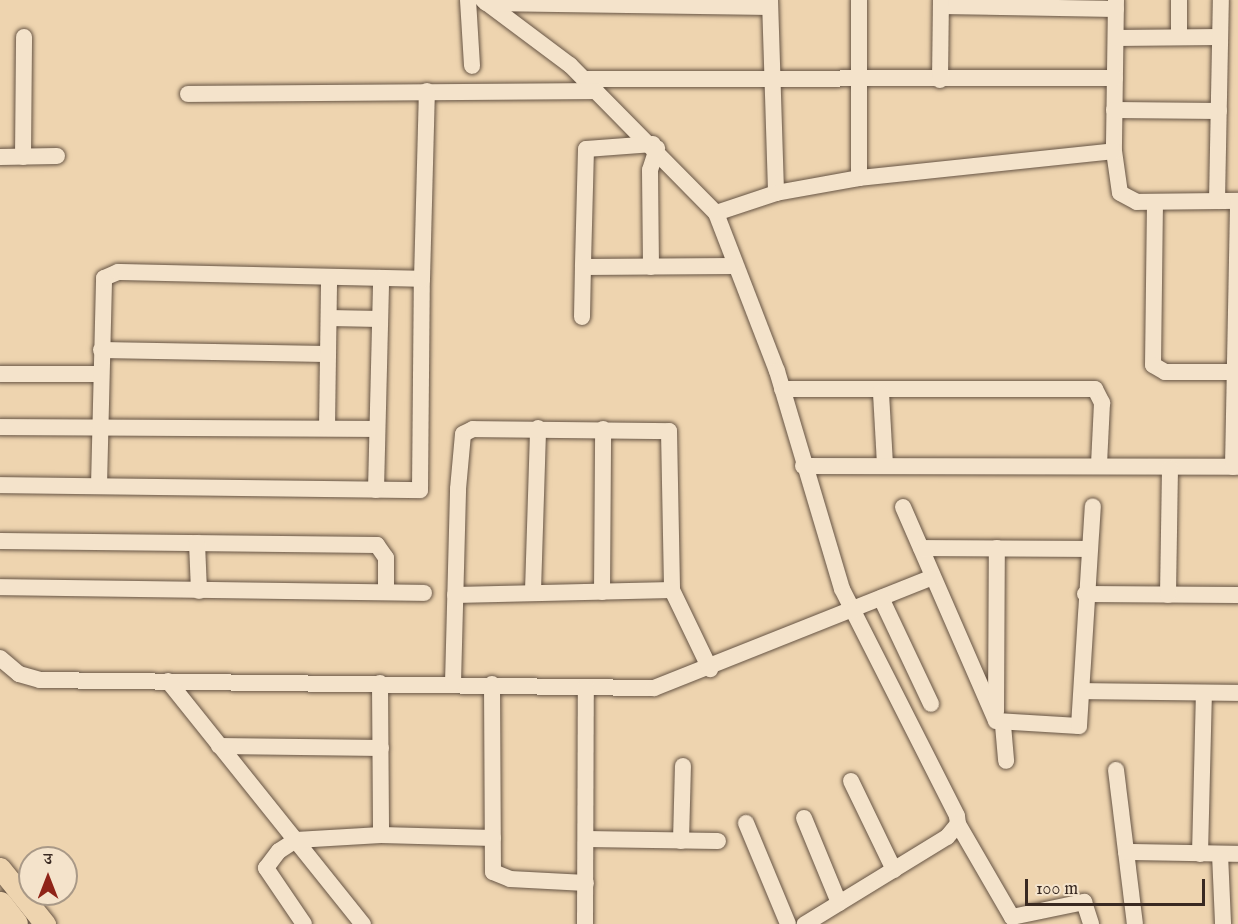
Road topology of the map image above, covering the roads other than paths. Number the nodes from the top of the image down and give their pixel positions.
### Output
1 (468, 0) edge
2 (859, 0) edge
3 (1179, 0) edge
4 (1221, 0) edge
5 (481, 1) edge
6 (640, 3) edge
7 (699, 3) edge
8 (770, 3) edge
9 (941, 3) edge
10 (1014, 4) edge
11 (1116, 5) edge
12 (24, 37) dead end
13 (1179, 37) junction
14 (1220, 37) junction
15 (1116, 38) junction
16 (472, 66) dead end
17 (1115, 78) junction
18 (584, 79) junction
19 (772, 80) junction
20 (940, 80) junction
21 (858, 81) junction
22 (427, 92) junction
23 (596, 92) junction
24 (188, 94) dead end
25 (1114, 110) junction
26 (1219, 111) junction
27 (655, 146) junction
28 (1114, 151) junction
29 (57, 156) dead end
30 (0, 157) edge
31 (23, 157) junction
32 (859, 178) junction
33 (776, 193) junction
34 (1217, 201) junction
35 (1238, 201) edge
36 (1155, 202) junction
37 (716, 213) junction
38 (735, 266) junction
39 (584, 267) junction
40 (651, 267) junction
41 (329, 278) junction
42 (381, 278) junction
43 (422, 279) junction
44 (1237, 290) edge
45 (582, 316) dead end
46 (329, 318) junction
47 (380, 319) junction
48 (101, 350) junction
49 (326, 354) junction
50 (1236, 372) edge
51 (0, 374) edge
52 (101, 374) junction
53 (782, 390) junction
54 (881, 393) junction
55 (100, 424) junction
56 (0, 427) edge
57 (327, 428) junction
58 (538, 428) junction
59 (377, 429) junction
60 (603, 429) junction
61 (885, 464) junction
62 (1099, 464) junction
63 (802, 466) junction
64 (1236, 467) edge
65 (1170, 468) junction
66 (0, 485) edge
67 (99, 486) junction
68 (376, 490) junction
69 (1093, 506) dead end
70 (903, 507) dead end
71 (0, 541) edge
72 (197, 543) junction
73 (921, 548) junction
74 (997, 548) junction
75 (1089, 549) junction
76 (933, 577) junction
77 (0, 587) edge
78 (672, 590) junction
79 (199, 591) junction
80 (533, 591) junction
81 (386, 592) junction
82 (602, 592) junction
83 (424, 593) dead end
84 (1085, 594) junction
85 (455, 595) junction
86 (1168, 595) junction
87 (1238, 595) edge
88 (881, 598) junction
89 (850, 610) junction
90 (0, 658) edge
91 (710, 669) junction
92 (168, 681) junction
93 (380, 682) junction
94 (453, 683) junction
95 (492, 684) junction
96 (586, 687) junction
97 (1082, 691) junction
98 (1204, 693) junction
99 (1238, 693) edge
100 (931, 704) dead end
101 (1000, 723) junction
102 (219, 746) junction
103 (381, 748) junction
104 (1006, 761) dead end
105 (683, 766) dead end
106 (1116, 770) dead end
107 (851, 781) dead end
108 (804, 818) dead end
109 (746, 823) dead end
110 (958, 824) junction
111 (381, 835) junction
112 (493, 838) junction
113 (586, 839) junction
114 (296, 840) junction
115 (681, 841) junction
116 (718, 841) dead end
117 (1126, 852) junction
118 (1200, 854) junction
119 (1220, 854) junction
120 (1238, 854) edge
121 (0, 868) edge
122 (894, 870) junction
123 (586, 883) junction
124 (839, 903) junction
125 (0, 905) edge
126 (1047, 919) edge
127 (15, 924) edge
128 (45, 924) edge
129 (304, 924) edge
130 (363, 924) edge
131 (585, 924) edge
132 (788, 924) edge
133 (805, 924) edge
134 (1091, 924) edge
135 (1134, 924) edge
136 (1223, 924) edge

1 - 16 street
2 - 21 street
3 - 13 street
4 - 14 street
5 - 6 street
5 - 18 street
6 - 7 street
7 - 8 street
8 - 19 street
9 - 10 street
9 - 20 street
10 - 11 street
11 - 15 street
12 - 31 street
13 - 14 street
13 - 15 street
14 - 26 street
15 - 17 street
17 - 20 street
17 - 25 street
18 - 19 street
18 - 23 street
19 - 21 street
19 - 33 street
20 - 21 street
21 - 32 street
22 - 23 street
22 - 24 street
22 - 43 street
23 - 27 street
25 - 26 street
25 - 28 street
26 - 34 street
27 - 37 street
27 - 39 street
27 - 40 street
28 - 32 street
28 - 36 street
29 - 31 street
30 - 31 street
32 - 33 street
33 - 37 street
34 - 35 street
34 - 36 street
35 - 44 street
36 - 50 street
37 - 38 street
38 - 40 street
38 - 53 street
39 - 40 street
39 - 45 street
41 - 42 street
41 - 46 street
41 - 48 street
42 - 43 street
42 - 47 street
43 - 68 street
44 - 50 street
46 - 47 street
46 - 49 street
47 - 59 street
48 - 49 street
48 - 52 street
49 - 57 street
50 - 64 street
51 - 52 street
52 - 55 street
53 - 54 street
53 - 63 street
54 - 61 street
54 - 62 street
55 - 56 street
55 - 57 street
55 - 67 street
57 - 59 street
58 - 60 street
58 - 80 street
58 - 85 street
59 - 68 street
60 - 78 street
60 - 82 street
61 - 62 street
61 - 63 street
62 - 65 street
63 - 89 street
64 - 65 street
65 - 86 street
66 - 67 street
67 - 68 street
69 - 75 street
70 - 73 street
71 - 72 street
72 - 79 street
72 - 81 street
73 - 74 street
73 - 76 street
74 - 75 street
74 - 101 street
75 - 84 street
76 - 88 street
76 - 101 street
77 - 79 street
78 - 82 street
78 - 91 street
79 - 81 street
80 - 82 street
80 - 85 street
81 - 83 street
84 - 86 street
84 - 97 street
85 - 94 street
86 - 87 street
88 - 89 street
88 - 100 street
89 - 91 street
89 - 110 street
90 - 92 street
91 - 96 street
92 - 93 street
92 - 102 street
93 - 94 street
93 - 103 street
94 - 95 street
95 - 96 street
95 - 112 street
96 - 113 street
97 - 98 street
97 - 101 street
98 - 99 street
98 - 118 street
101 - 104 street
102 - 103 street
102 - 114 street
103 - 111 street
105 - 115 street
106 - 117 street
107 - 122 street
108 - 124 street
109 - 132 street
110 - 122 street
110 - 126 street
111 - 112 street
111 - 114 street
112 - 123 street
113 - 115 street
113 - 123 street
114 - 129 street
114 - 130 street
115 - 116 street
117 - 118 street
117 - 135 street
118 - 119 street
119 - 120 street
119 - 136 street
121 - 128 main road
122 - 124 street
123 - 131 street
124 - 133 street
125 - 127 highway
126 - 134 street

